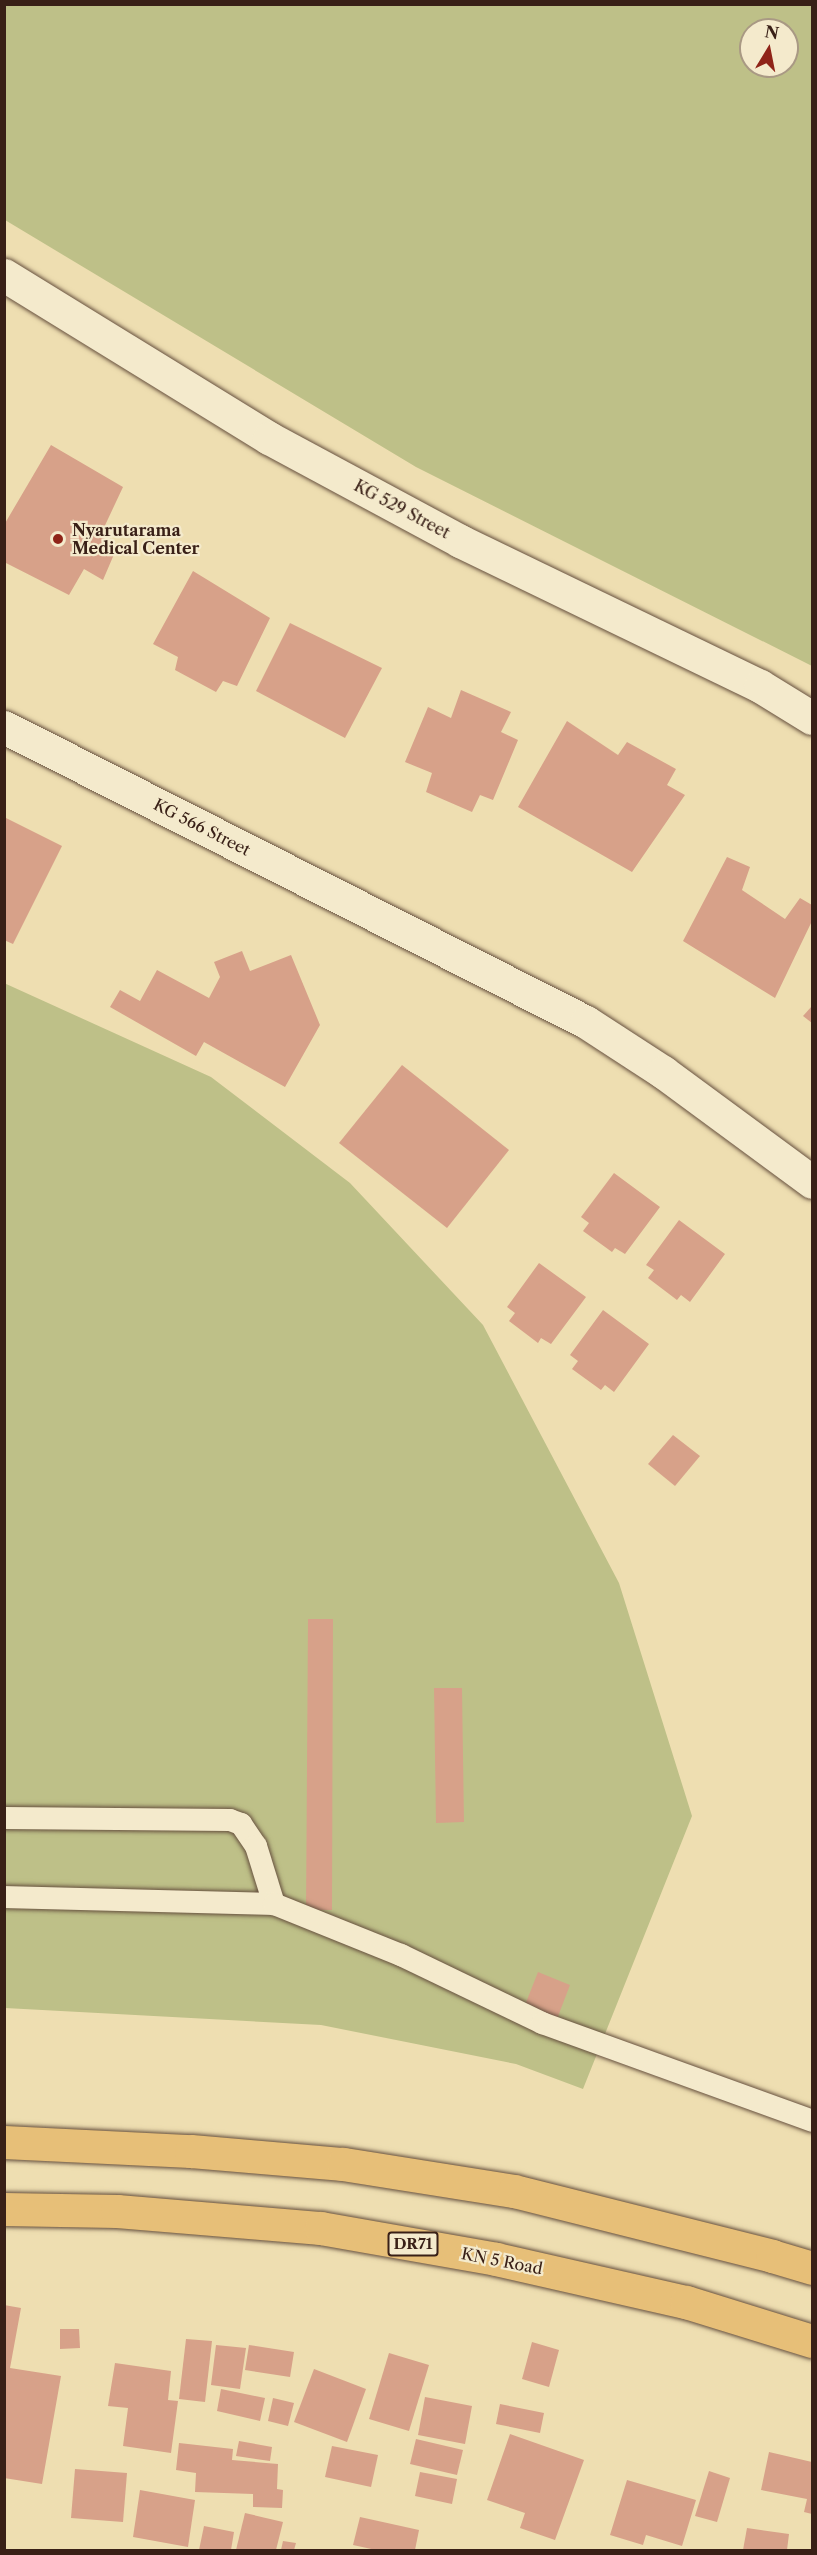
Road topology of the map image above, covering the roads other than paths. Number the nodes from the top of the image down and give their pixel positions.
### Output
1 (4, 275) edge
2 (813, 718) edge
3 (4, 727) edge
4 (813, 1182) edge
5 (4, 1818) edge
6 (4, 1896) edge
7 (273, 1904) junction
8 (813, 2121) edge
9 (4, 2142) edge
10 (4, 2209) edge
11 (813, 2268) edge
12 (813, 2341) edge

1 - 2 street, KG 529 Street
3 - 4 street, KG 566 Street
5 - 7 lane
6 - 7 lane
7 - 8 lane
9 - 11 main road
10 - 12 main road, KN 5 Road / DR71

